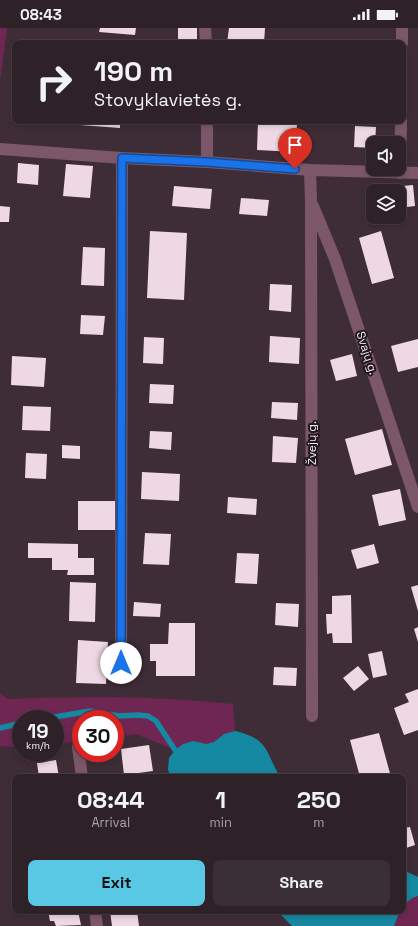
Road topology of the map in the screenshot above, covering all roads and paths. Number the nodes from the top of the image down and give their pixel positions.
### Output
1 (205, 28) edge
2 (402, 28) edge
3 (206, 40) edge
4 (402, 40) edge
5 (207, 124) edge
6 (401, 124) edge
7 (401, 136) edge
8 (0, 148) edge
9 (122, 158) junction
10 (207, 162) junction
11 (310, 170) junction
12 (366, 172) edge
13 (406, 173) edge
14 (418, 173) edge
15 (311, 201) junction
16 (418, 507) edge
17 (121, 678) dead end
18 (312, 716) dead end
19 (80, 762) edge
20 (82, 774) edge
21 (95, 914) edge
22 (97, 926) edge

1 - 3 street
2 - 4 street
5 - 10 street
6 - 7 street
8 - 9 street
9 - 10 street
9 - 17 street
10 - 11 street
11 - 12 street
11 - 15 street, Žvejų g.
13 - 14 street
15 - 16 street, Svajų g.
15 - 18 street, Žvejų g.
19 - 20 street
21 - 22 street

